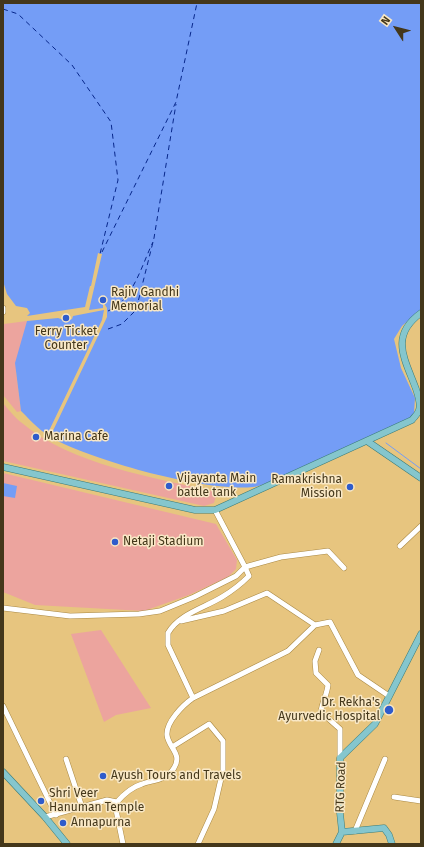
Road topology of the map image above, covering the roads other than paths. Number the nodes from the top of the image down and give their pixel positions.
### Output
1 (3, 308) edge
2 (3, 312) edge
3 (421, 313) edge
4 (367, 441) junction
5 (3, 467) edge
6 (421, 478) edge
7 (215, 510) junction
8 (421, 526) edge
9 (400, 546) dead end
10 (245, 567) junction
11 (344, 568) dead end
12 (3, 608) edge
13 (176, 622) junction
14 (315, 625) junction
15 (421, 634) edge
16 (319, 650) dead end
17 (389, 696) junction
18 (193, 698) junction
19 (3, 706) edge
20 (172, 747) junction
21 (340, 758) junction
22 (66, 759) dead end
23 (385, 759) dead end
24 (3, 772) edge
25 (394, 797) dead end
26 (421, 801) edge
27 (117, 802) junction
28 (82, 807) junction
29 (56, 815) junction
30 (45, 817) junction
31 (356, 831) junction
32 (342, 832) junction
33 (67, 844) edge
34 (123, 844) edge
35 (198, 844) edge
36 (336, 844) edge
37 (392, 844) edge

1 - 2 street
3 - 4 main road
4 - 6 main road
4 - 7 main road
5 - 7 main road
7 - 10 street
8 - 9 street
10 - 11 street
10 - 12 street
10 - 13 street
13 - 14 street
13 - 18 street
14 - 17 street
14 - 18 street
15 - 17 main road, RTG Road
16 - 21 street
17 - 21 main road, RTG Road
18 - 20 street
19 - 29 street
20 - 27 street
20 - 35 street
21 - 32 main road, RTG Road
22 - 28 street
23 - 31 street
24 - 30 main road
25 - 26 street
27 - 28 street
27 - 34 street
28 - 29 street
29 - 30 street
30 - 33 main road
31 - 32 main road
31 - 37 main road
32 - 36 main road

